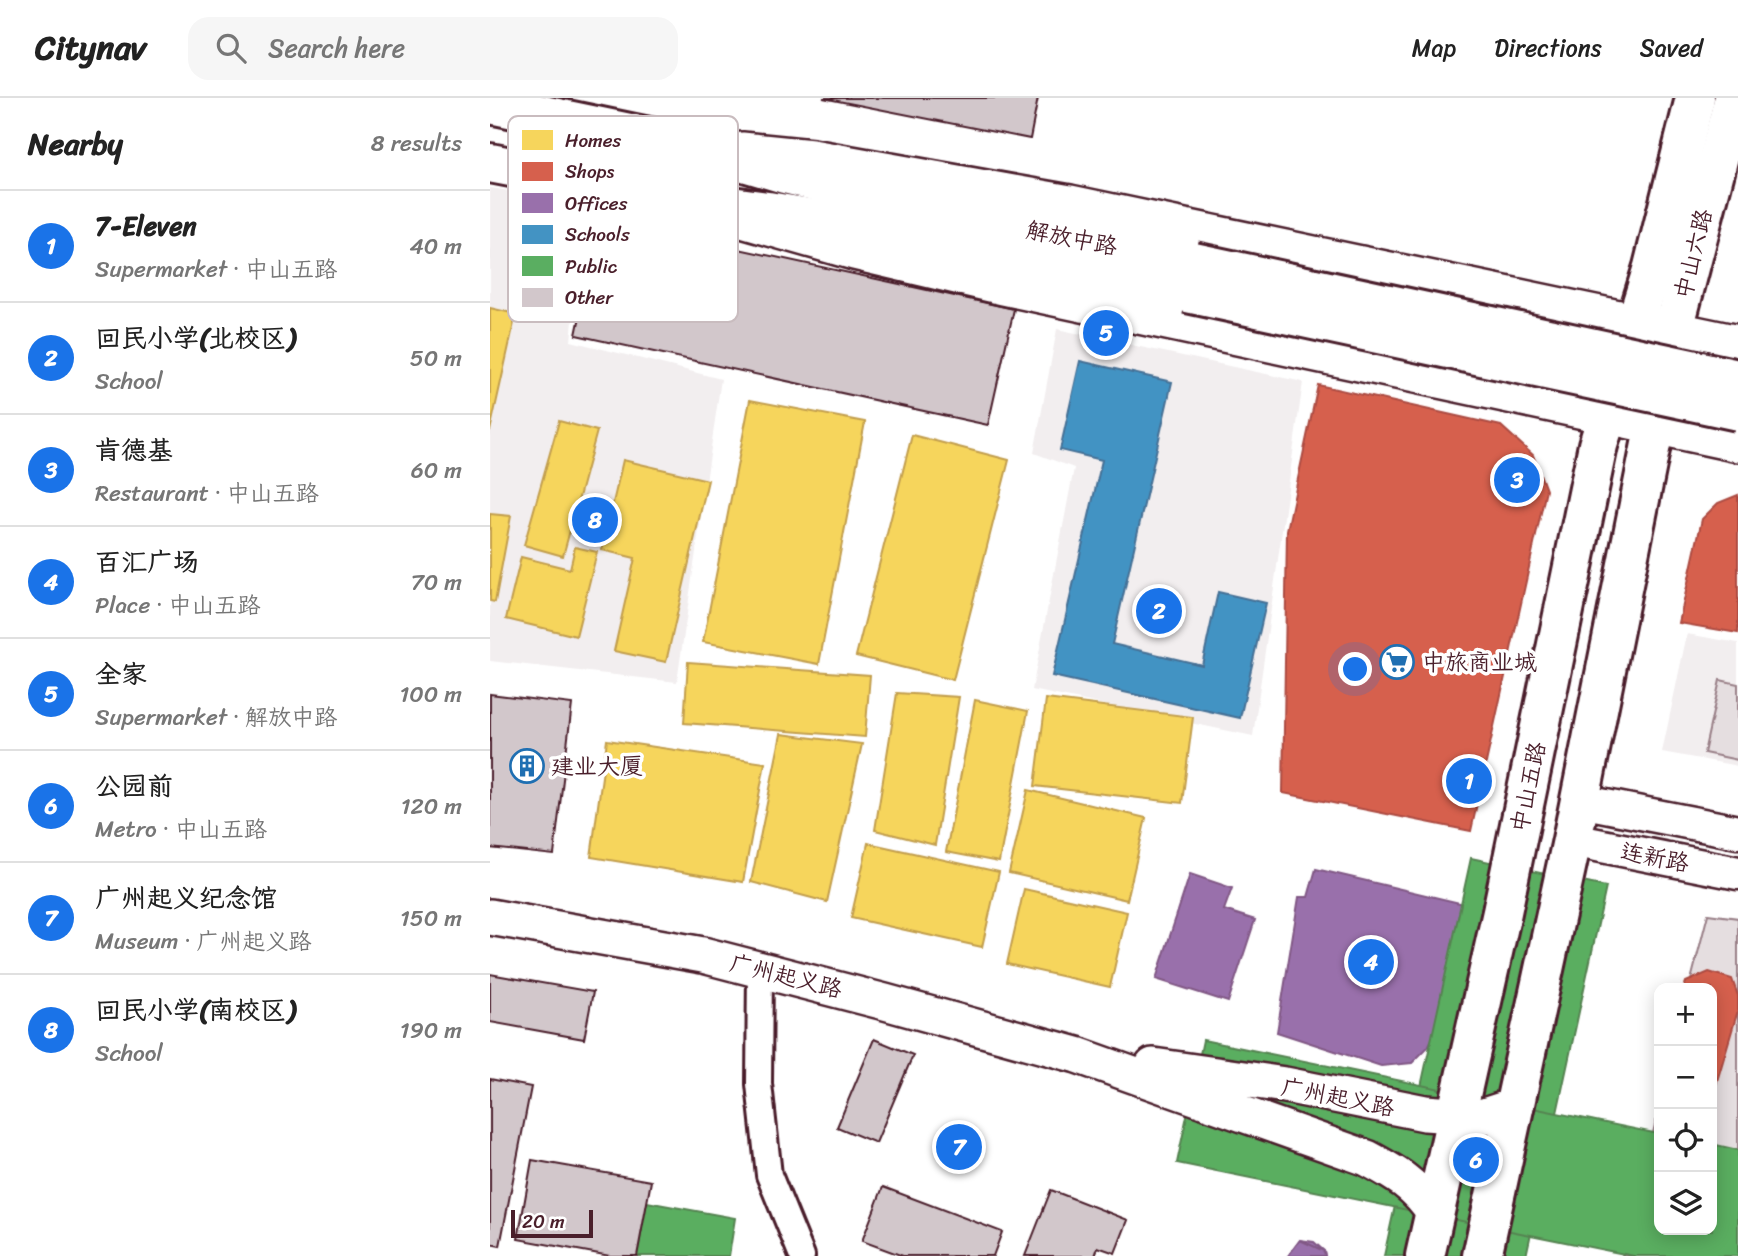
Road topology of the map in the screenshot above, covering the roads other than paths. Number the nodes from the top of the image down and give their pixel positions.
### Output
1 (1695, 98) edge
2 (1734, 98) edge
3 (490, 104) edge
4 (548, 116) edge
5 (738, 150) edge
6 (738, 160) edge
7 (490, 163) edge
8 (508, 166) edge
9 (738, 208) edge
10 (738, 219) edge
11 (1190, 277) junction
12 (1637, 321) junction
13 (1738, 343) edge
14 (1660, 377) junction
15 (1738, 379) edge
16 (1738, 411) edge
17 (1606, 415) junction
18 (1738, 444) edge
19 (1580, 801) junction
20 (1738, 832) edge
21 (1572, 840) junction
22 (1738, 873) edge
23 (490, 917) edge
24 (760, 969) junction
25 (1077, 1055) junction
26 (1515, 1107) junction
27 (1456, 1117) junction
28 (1435, 1214) junction
29 (802, 1256) edge
30 (1426, 1256) edge
31 (1482, 1256) edge

1 - 12 main road, 中山六路
2 - 14 main road, 中山六路
3 - 4 main road, 解放中路
5 - 12 main road
6 - 11 main road, 解放中路
7 - 8 main road, 解放中路
9 - 11 main road, 解放中路
10 - 17 main road
11 - 14 main road, 解放中路, bridge
12 - 14 main road
12 - 17 main road, 中山五路
13 - 14 main road
14 - 15 main road, bridge
14 - 16 main road, bridge
14 - 17 main road
14 - 18 main road
14 - 19 main road
17 - 27 main road, 中山五路
19 - 20 street, 连新路
19 - 21 main road
21 - 22 street, 连新路
21 - 26 main road
23 - 24 main road, 广州起义路
24 - 25 main road, 广州起义路
24 - 29 street
25 - 27 main road, 广州起义路
25 - 28 main road, 广州起义路
26 - 27 main road, 广州起义路
26 - 31 main road
27 - 28 main road, 中山五路
28 - 30 main road, 中山五路

